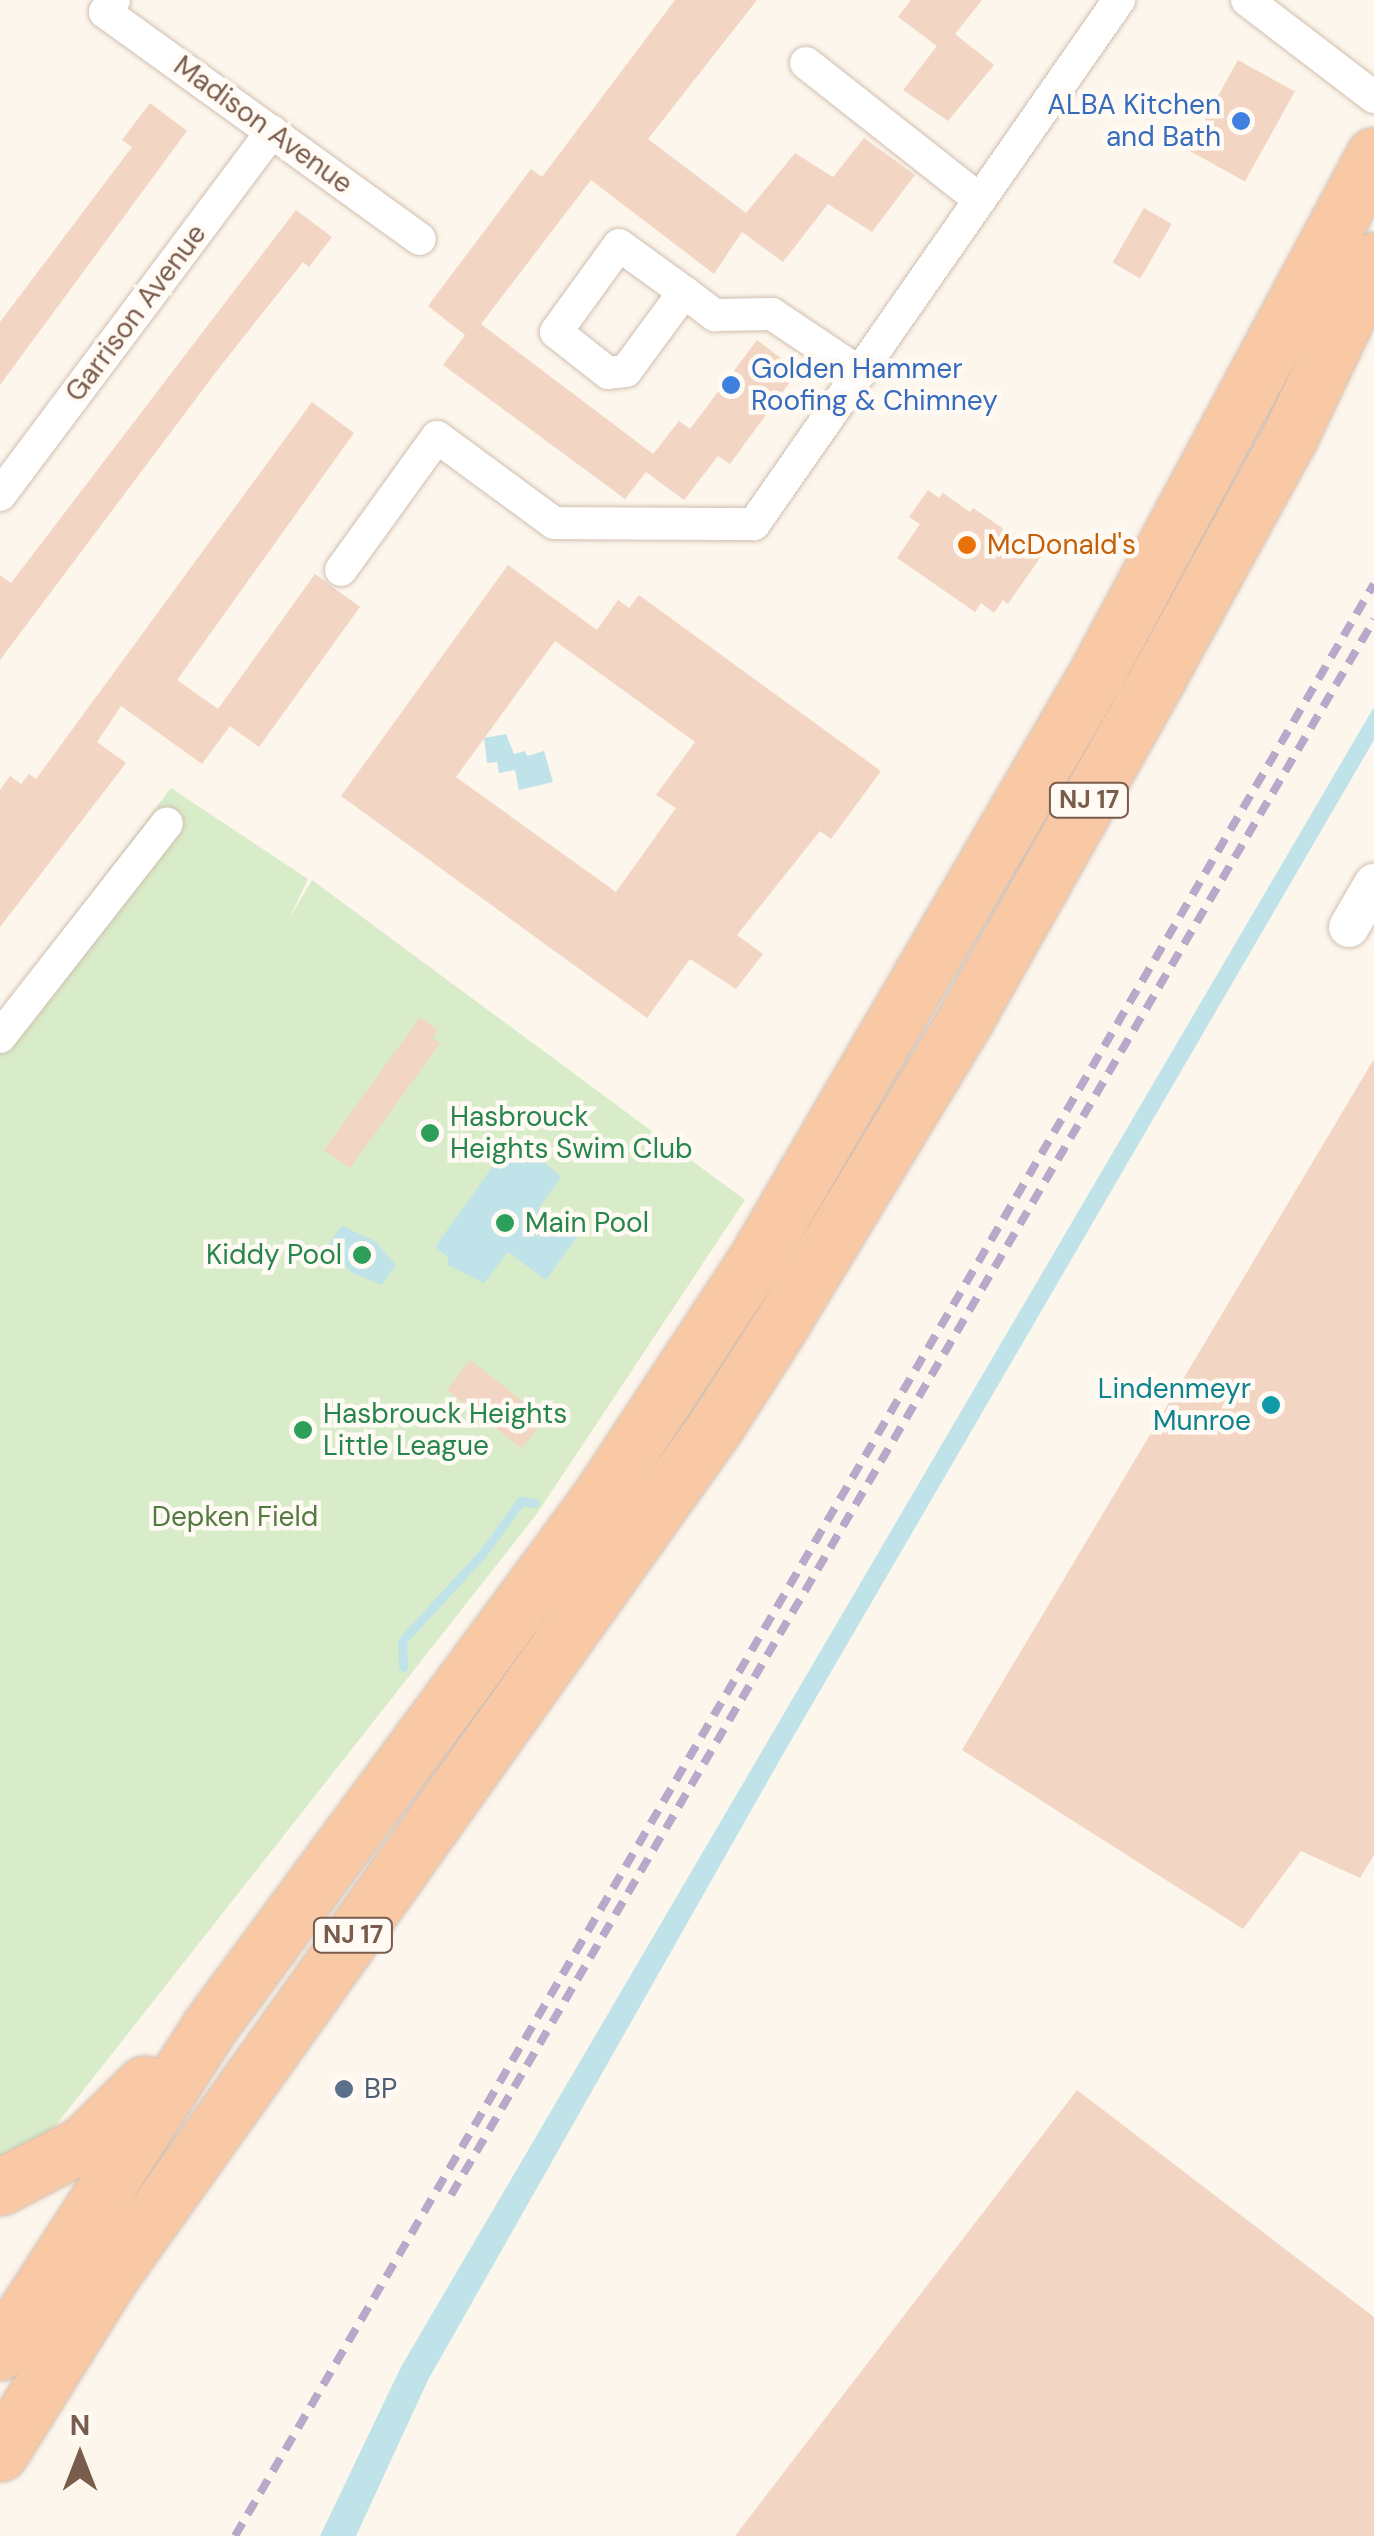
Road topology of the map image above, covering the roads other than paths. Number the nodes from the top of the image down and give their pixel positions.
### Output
1 (1120, 0) edge
2 (1247, 0) edge
3 (109, 6) edge
4 (806, 63) dead end
5 (1374, 96) edge
6 (272, 132) junction
7 (1374, 155) edge
8 (980, 200) junction
9 (420, 238) dead end
10 (1374, 260) edge
11 (684, 292) dead end
12 (860, 373) junction
13 (0, 495) edge
14 (340, 570) dead end
15 (167, 823) dead end
16 (1374, 884) edge
17 (1349, 927) dead end
18 (0, 1037) edge
19 (210, 2026) junction
20 (0, 2187) edge
21 (0, 2352) edge
22 (0, 2453) edge

1 - 8 street
2 - 5 street
3 - 6 street, Madison Avenue
4 - 8 street
6 - 9 street, Madison Avenue
6 - 13 street, Garrison Avenue
7 - 19 highway, NJ 17
8 - 12 street
10 - 22 highway, NJ 17
11 - 12 street
12 - 14 street
15 - 18 street
16 - 17 street
19 - 20 highway
19 - 21 highway, NJ 17

